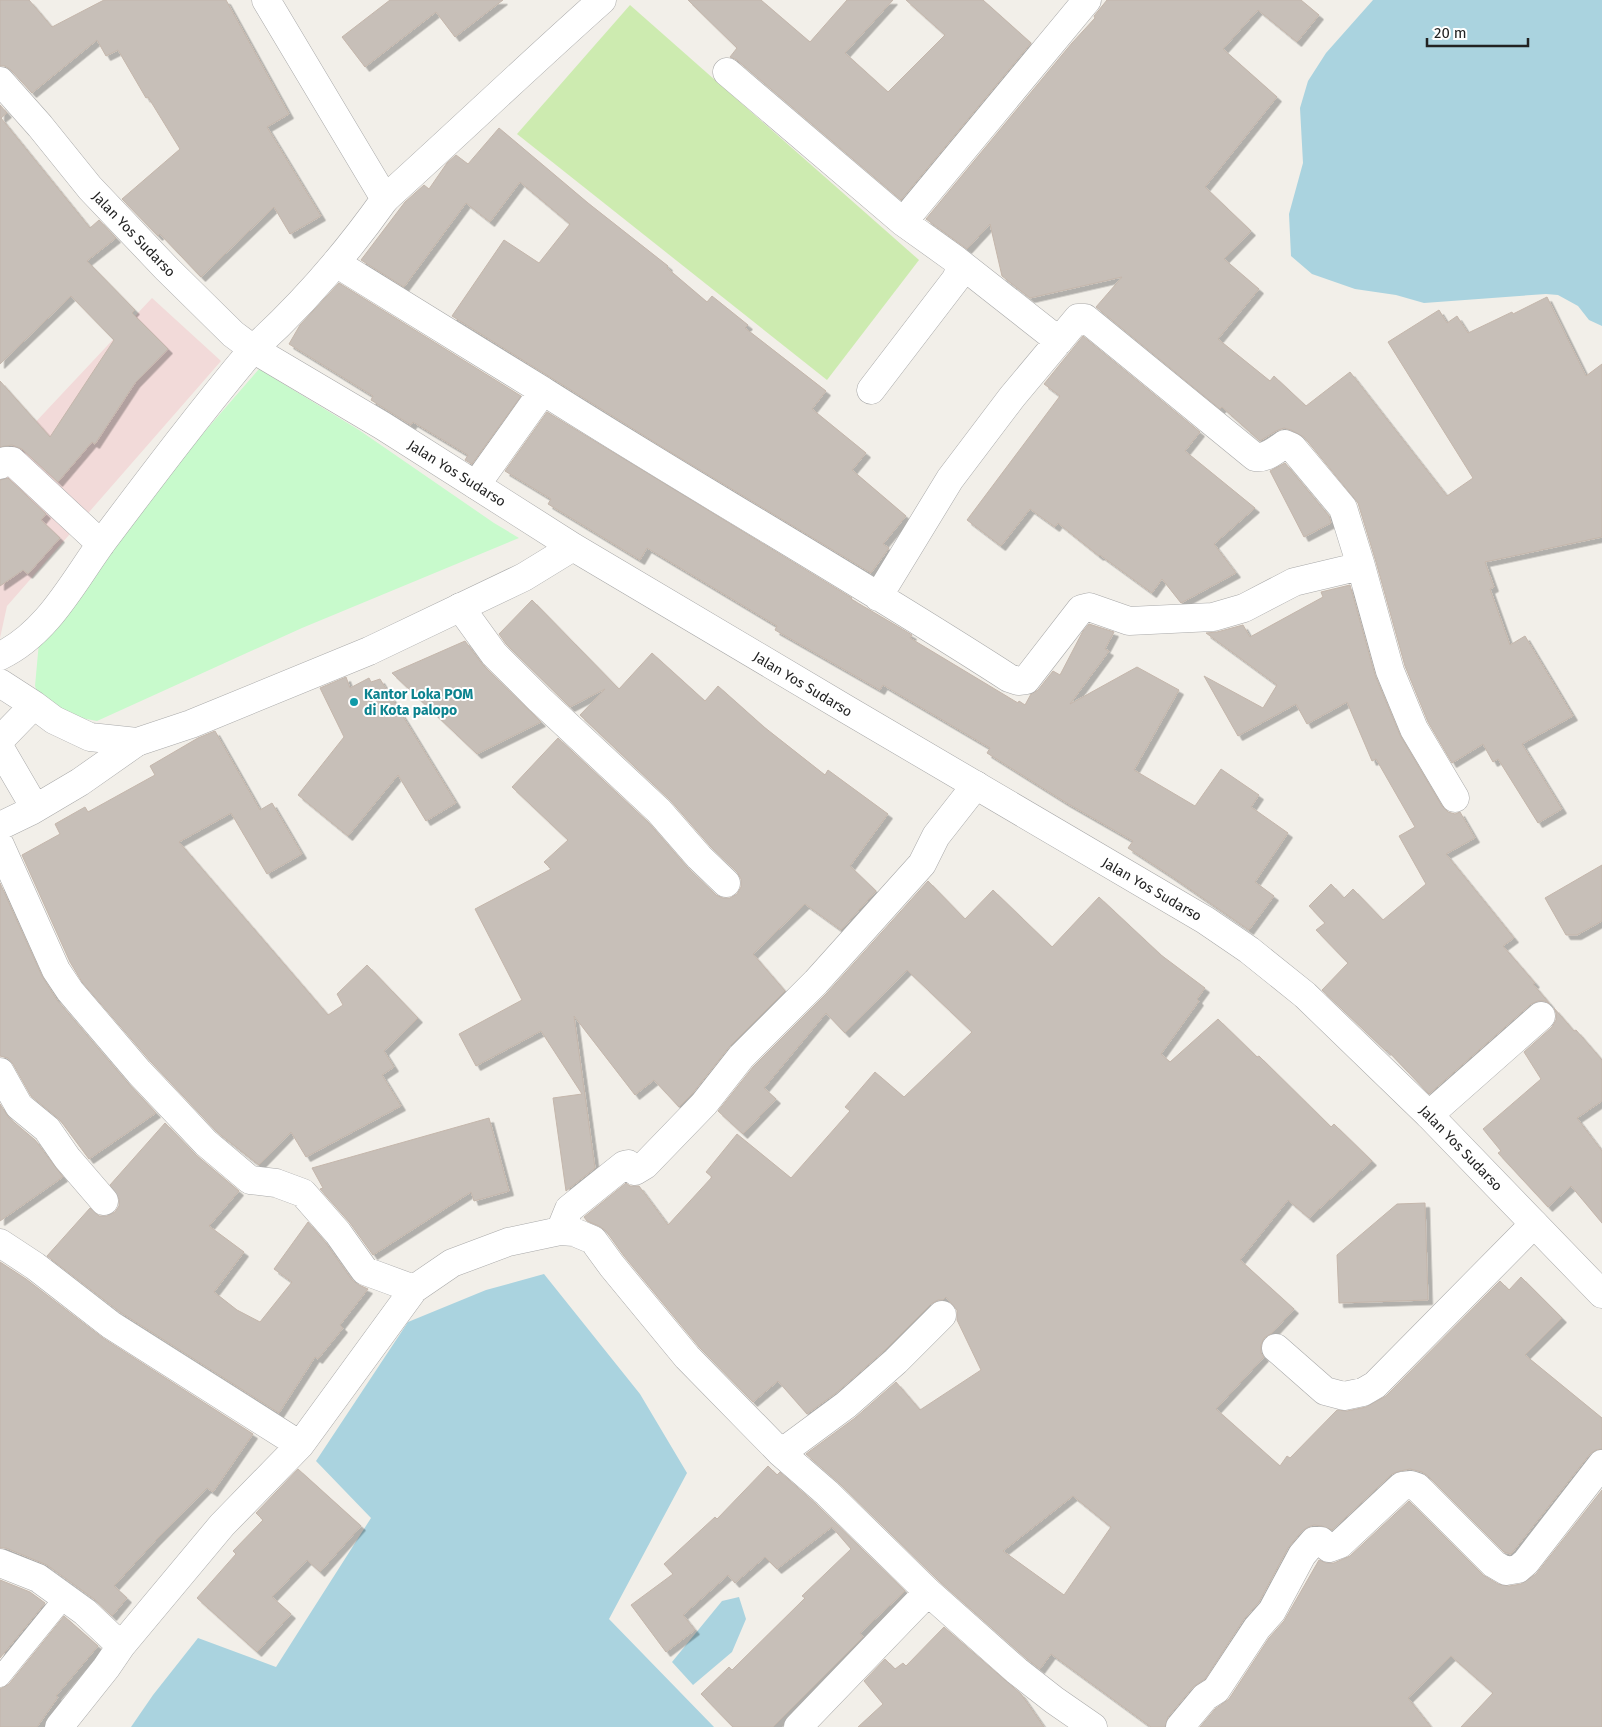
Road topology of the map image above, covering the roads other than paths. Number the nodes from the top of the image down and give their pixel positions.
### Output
1 (266, 0) edge
2 (602, 0) edge
3 (1087, 0) edge
4 (727, 72) dead end
5 (0, 81) edge
6 (385, 199) junction
7 (903, 222) junction
8 (956, 260) junction
9 (336, 263) junction
10 (1059, 341) junction
11 (253, 350) junction
12 (871, 390) dead end
13 (543, 391) junction
14 (0, 465) edge
15 (476, 486) junction
16 (102, 544) junction
17 (573, 546) junction
18 (1362, 566) junction
19 (878, 596) junction
20 (460, 607) junction
21 (0, 656) edge
22 (0, 683) edge
23 (34, 705) junction
24 (0, 740) edge
25 (137, 742) junction
26 (0, 748) edge
27 (976, 785) junction
28 (1455, 798) dead end
29 (35, 808) junction
30 (0, 826) edge
31 (0, 845) edge
32 (726, 883) dead end
33 (1541, 1016) dead end
34 (0, 1072) edge
35 (1430, 1115) junction
36 (104, 1201) dead end
37 (1534, 1224) junction
38 (560, 1232) junction
39 (0, 1243) edge
40 (414, 1289) junction
41 (1602, 1294) edge
42 (942, 1315) dead end
43 (1276, 1348) dead end
44 (300, 1444) junction
45 (781, 1453) junction
46 (1602, 1464) edge
47 (0, 1563) edge
48 (928, 1592) junction
49 (65, 1597) junction
50 (121, 1646) junction
51 (0, 1677) edge
52 (59, 1727) edge
53 (798, 1727) edge
54 (1093, 1727) edge
55 (1180, 1727) edge

1 - 6 street
2 - 6 street
3 - 7 street
4 - 7 street
5 - 11 street, Jalan Yos Sudarso
6 - 9 street
7 - 8 street
8 - 10 street
8 - 12 street
9 - 11 street
9 - 13 street
10 - 18 street
10 - 19 street
11 - 15 street, Jalan Yos Sudarso
11 - 16 street
13 - 15 street
13 - 19 street
14 - 16 street
15 - 17 street, Jalan Yos Sudarso
16 - 21 street
17 - 20 street
17 - 27 street, Jalan Yos Sudarso
18 - 19 street
18 - 28 street
20 - 25 street
20 - 32 street
22 - 23 street
23 - 24 street
23 - 25 street
25 - 29 street
26 - 29 street
27 - 35 street, Jalan Yos Sudarso
27 - 38 street
29 - 30 street
31 - 40 street
33 - 35 street
34 - 36 street
35 - 37 street, Jalan Yos Sudarso
37 - 41 street, Jalan Yos Sudarso
37 - 43 street
38 - 40 street
38 - 45 street
39 - 44 street
40 - 44 street
42 - 45 street
44 - 50 street
45 - 48 street
46 - 55 street
47 - 49 street
48 - 53 street
48 - 54 street
49 - 50 street
49 - 51 lane
50 - 52 street

